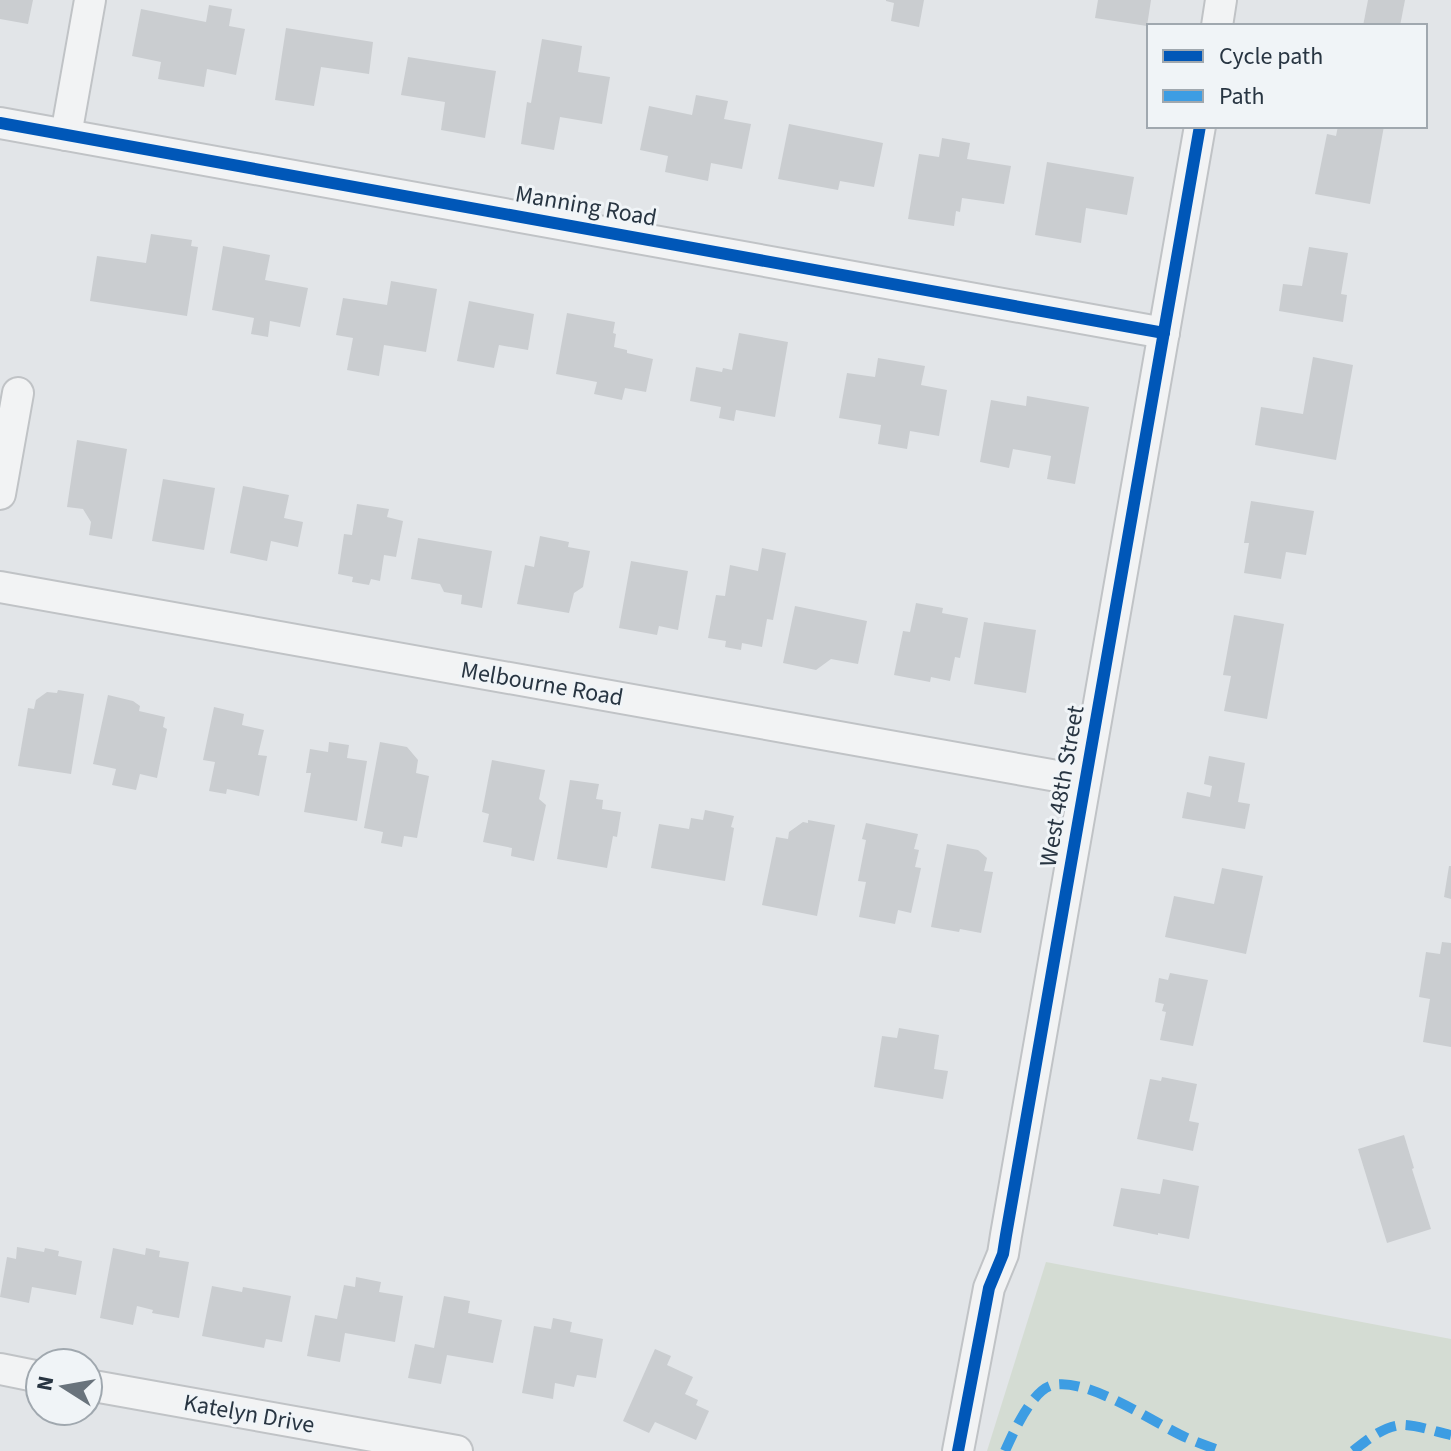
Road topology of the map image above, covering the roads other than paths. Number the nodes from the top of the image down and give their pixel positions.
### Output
1 (90, 0) edge
2 (1221, 0) edge
3 (1217, 24) edge
4 (0, 123) edge
5 (1200, 128) edge
6 (66, 135) junction
7 (1164, 333) junction
8 (18, 393) dead end
9 (0, 494) edge
10 (0, 587) edge
11 (1085, 781) junction
12 (0, 1369) edge
13 (24, 1374) edge
14 (104, 1388) edge
15 (457, 1451) edge
16 (958, 1451) edge

1 - 6 street
2 - 3 street
4 - 6 street, Manning Road
5 - 7 street, West 48th Street
6 - 7 street, Manning Road
7 - 11 street, West 48th Street
8 - 9 street
10 - 11 street, Melbourne Road
11 - 16 street, West 48th Street
12 - 13 street
14 - 15 street, Katelyn Drive

